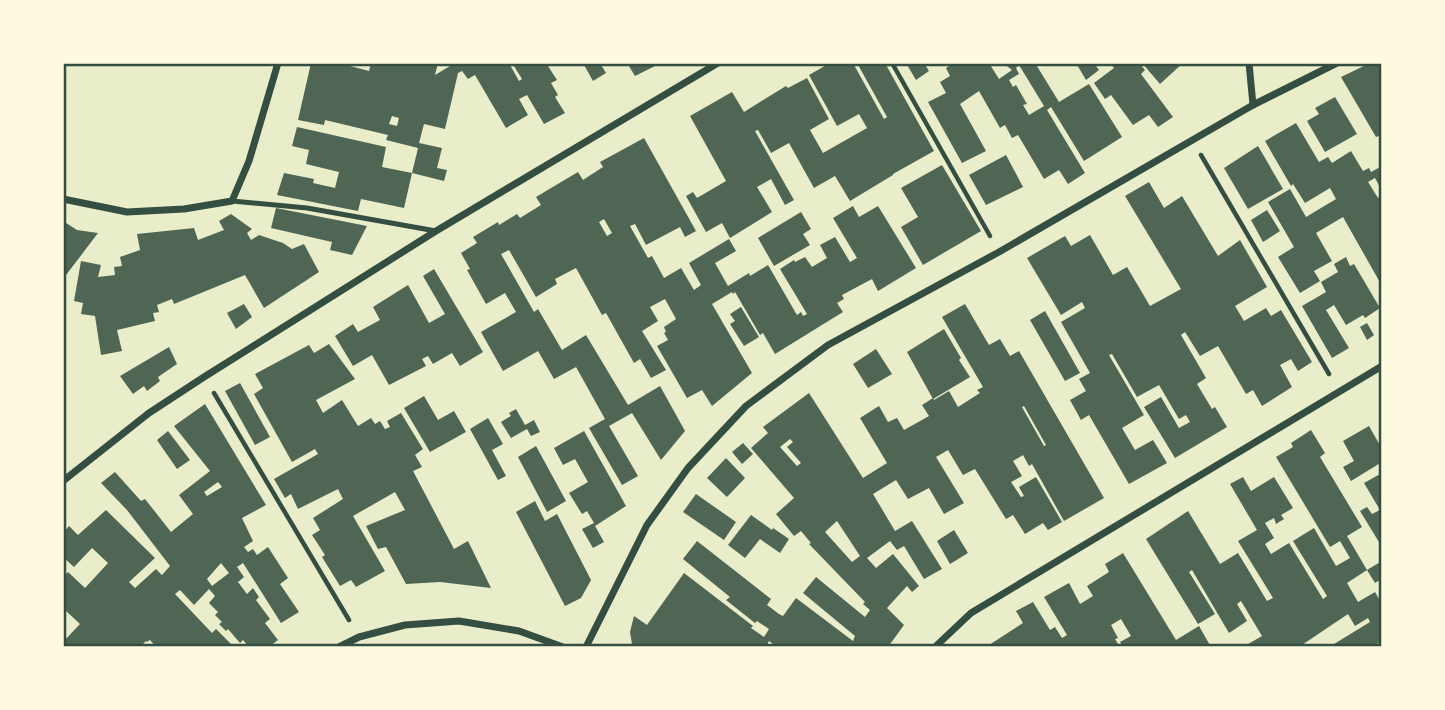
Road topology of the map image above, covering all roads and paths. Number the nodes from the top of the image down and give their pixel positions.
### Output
1 (278, 63) edge
2 (718, 63) edge
3 (892, 63) edge
4 (1249, 63) edge
5 (1338, 63) edge
6 (1252, 105) junction
7 (1192, 139) junction
8 (63, 200) edge
9 (232, 201) junction
10 (436, 231) junction
11 (999, 252) junction
12 (1382, 366) edge
13 (204, 377) junction
14 (1339, 391) junction
15 (63, 481) edge
16 (359, 637) junction
17 (339, 647) edge
18 (563, 647) edge
19 (586, 647) edge
20 (935, 647) edge

1 - 9 street
2 - 10 street
3 - 11 path
4 - 6 street
5 - 6 street
6 - 7 street
7 - 11 street
7 - 14 path
8 - 9 street
9 - 10 lane
10 - 13 street
11 - 19 street
12 - 14 street
13 - 15 street
13 - 16 path
14 - 20 street
16 - 17 street
16 - 18 street

